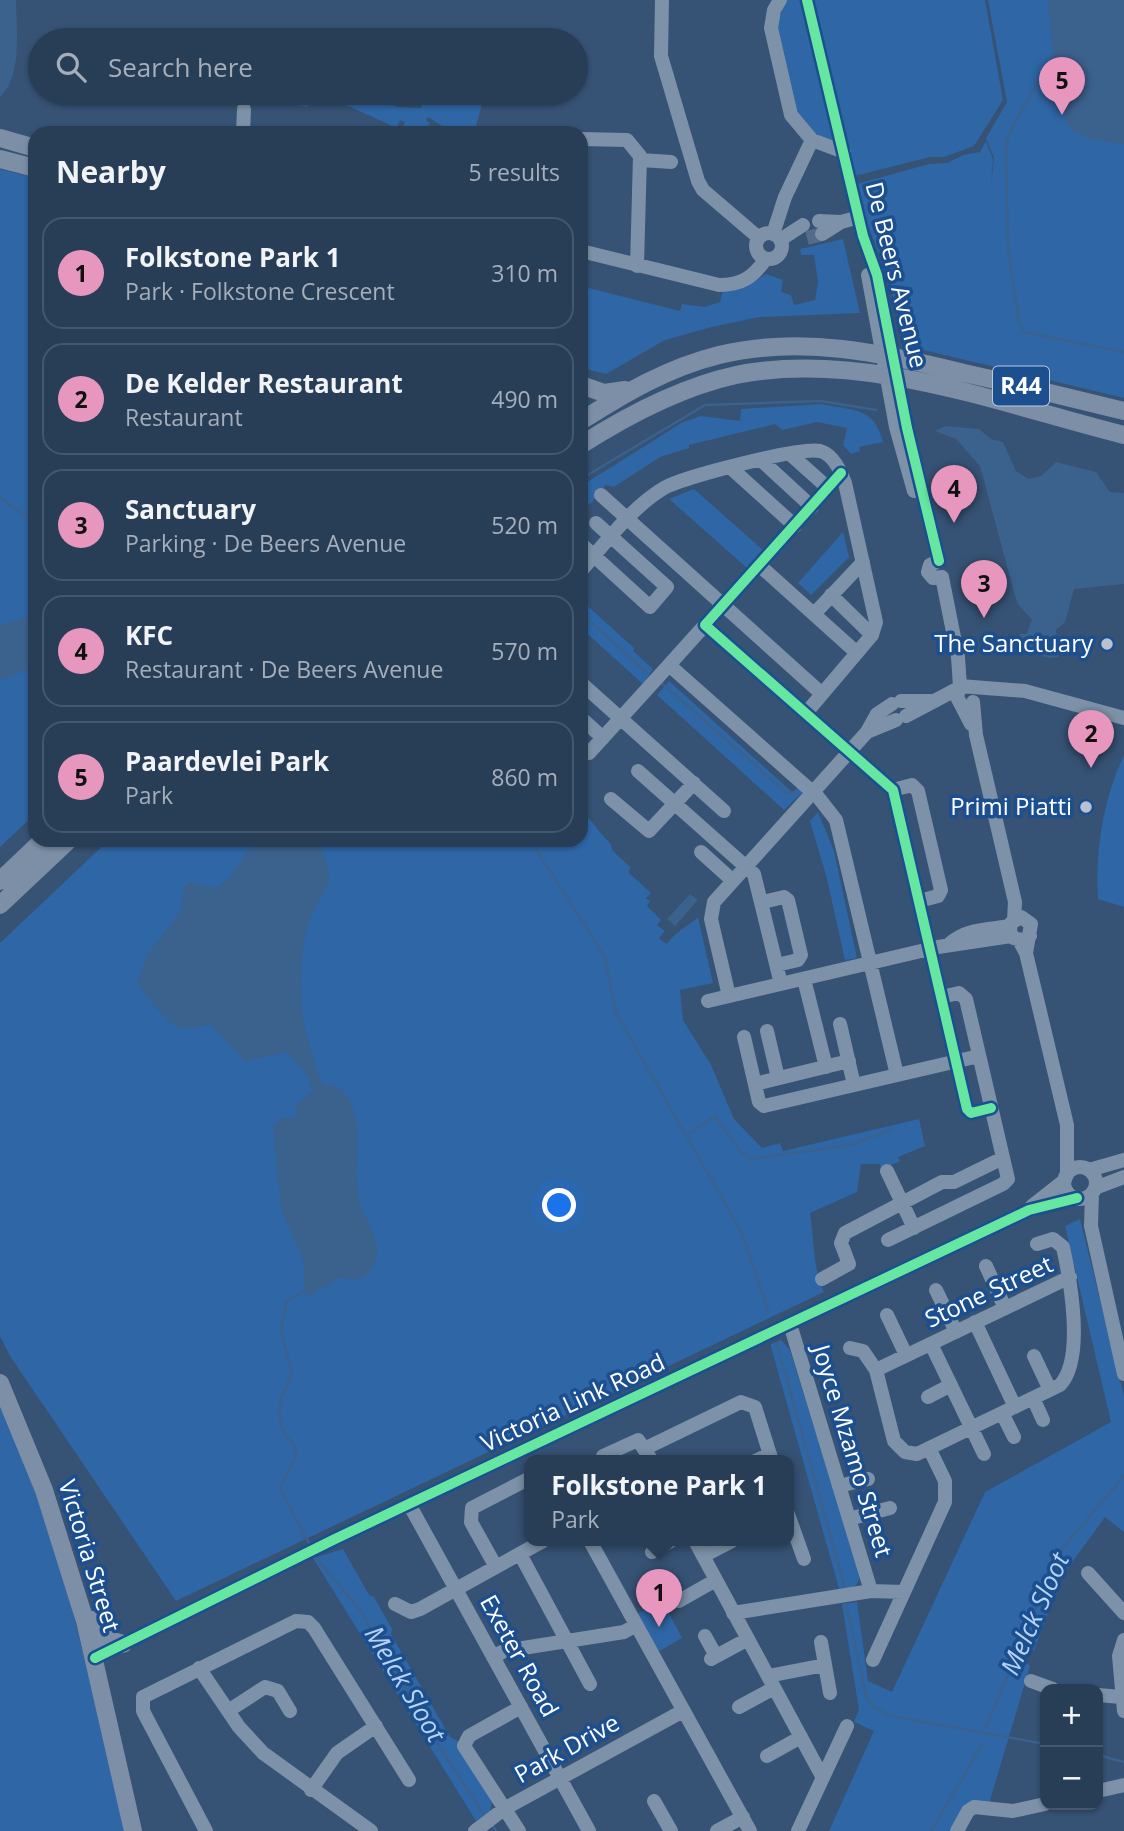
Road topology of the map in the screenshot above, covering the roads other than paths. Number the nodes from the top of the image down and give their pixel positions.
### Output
1 (662, 0) edge
2 (780, 0) edge
3 (807, 0) edge
4 (244, 109) dead end
5 (243, 126) edge
6 (0, 138) edge
7 (588, 139) edge
8 (812, 140) junction
9 (28, 146) edge
10 (844, 152) junction
11 (0, 159) edge
12 (641, 160) junction
13 (671, 162) dead end
14 (28, 165) edge
15 (859, 217) junction
16 (820, 227) tunnel mouth
17 (805, 231) tunnel mouth
18 (776, 237) junction
19 (588, 253) edge
20 (766, 259) junction
21 (637, 266) junction
22 (887, 355) junction
23 (893, 378) junction
24 (588, 388) edge
25 (629, 389) junction
26 (1124, 411) edge
27 (588, 412) edge
28 (1124, 435) edge
29 (592, 439) edge
30 (790, 454) junction
31 (761, 461) junction
32 (731, 468) junction
33 (842, 473) junction
34 (828, 488) junction
35 (601, 495) dead end
36 (812, 507) junction
37 (628, 520) junction
38 (596, 523) dead end
39 (795, 526) junction
40 (612, 537) junction
41 (588, 550) edge
42 (594, 556) junction
43 (863, 562) junction
44 (588, 563) edge
45 (759, 565) junction
46 (684, 569) junction
47 (936, 570) junction
48 (667, 587) junction
49 (831, 595) junction
50 (723, 605) junction
51 (814, 614) junction
52 (705, 625) junction
53 (872, 635) junction
54 (857, 653) junction
55 (669, 665) junction
56 (588, 689) edge
57 (822, 694) junction
58 (966, 694) junction
59 (938, 700) junction
60 (806, 713) junction
61 (621, 718) junction
62 (1124, 718) edge
63 (588, 724) edge
64 (867, 732) junction
65 (603, 738) junction
66 (849, 750) junction
67 (588, 753) edge
68 (638, 771) dead end
69 (694, 783) junction
70 (893, 790) junction
71 (811, 792) junction
72 (611, 799) dead end
73 (676, 804) junction
74 (724, 811) dead end
75 (36, 847) edge
76 (62, 847) edge
77 (701, 852) dead end
78 (745, 865) junction
79 (732, 880) junction
80 (0, 881) edge
81 (919, 901) junction
82 (763, 902) junction
83 (0, 905) edge
84 (1019, 933) junction
85 (930, 949) junction
86 (871, 963) junction
87 (777, 965) junction
88 (804, 979) junction
89 (781, 984) junction
90 (729, 996) junction
91 (941, 997) junction
92 (708, 1001) dead end
93 (841, 1024) dead end
94 (767, 1031) dead end
95 (744, 1037) dead end
96 (979, 1056) junction
97 (849, 1061) junction
98 (956, 1061) junction
99 (826, 1067) junction
100 (897, 1075) junction
101 (778, 1078) junction
102 (755, 1084) junction
103 (854, 1085) junction
104 (991, 1108) junction
105 (1067, 1125) junction
106 (1003, 1158) junction
107 (1124, 1160) edge
108 (1087, 1169) junction
109 (887, 1171) dead end
110 (1066, 1177) junction
111 (1124, 1177) edge
112 (1094, 1191) junction
113 (1075, 1197) junction
114 (901, 1201) junction
115 (1029, 1210) junction
116 (1091, 1226) junction
117 (914, 1228) junction
118 (888, 1240) dead end
119 (1037, 1244) dead end
120 (986, 1266) dead end
121 (1070, 1277) junction
122 (822, 1279) dead end
123 (936, 1290) dead end
124 (1005, 1308) junction
125 (887, 1315) dead end
126 (975, 1322) junction
127 (790, 1324) junction
128 (956, 1332) junction
129 (931, 1344) junction
130 (850, 1348) dead end
131 (906, 1355) junction
132 (1034, 1356) dead end
133 (876, 1370) junction
134 (1124, 1374) edge
135 (0, 1383) edge
136 (951, 1385) junction
137 (1050, 1390) junction
138 (928, 1397) dead end
139 (1033, 1398) junction
140 (1009, 1410) junction
141 (1043, 1420) dead end
142 (971, 1428) junction
143 (1014, 1437) dead end
144 (929, 1448) junction
145 (645, 1450) edge
146 (984, 1454) dead end
147 (610, 1455) edge
148 (770, 1455) edge
149 (868, 1479) dead end
150 (524, 1481) edge
151 (839, 1486) junction
152 (409, 1504) junction
153 (890, 1508) dead end
154 (849, 1519) junction
155 (794, 1529) edge
156 (534, 1546) edge
157 (593, 1546) edge
158 (662, 1546) edge
159 (698, 1546) edge
160 (722, 1546) edge
161 (652, 1552) dead end
162 (520, 1554) junction
163 (703, 1556) junction
164 (804, 1559) dead end
165 (496, 1567) junction
166 (1088, 1573) dead end
167 (71, 1576) junction
168 (716, 1580) junction
169 (456, 1589) junction
170 (871, 1591) junction
171 (903, 1592) junction
172 (679, 1601) dead end
173 (395, 1604) dead end
174 (733, 1613) junction
175 (1124, 1613) edge
176 (636, 1625) junction
177 (705, 1636) dead end
178 (748, 1639) junction
179 (1124, 1640) edge
180 (566, 1641) junction
181 (821, 1642) dead end
182 (123, 1644) junction
183 (493, 1657) junction
184 (95, 1658) junction
185 (873, 1660) dead end
186 (825, 1665) junction
187 (198, 1668) junction
188 (771, 1681) junction
189 (1031, 1681) dead end
190 (590, 1684) dead end
191 (1040, 1684) edge
192 (830, 1693) dead end
193 (1103, 1697) edge
194 (1122, 1704) edge
195 (521, 1707) junction
196 (739, 1707) dead end
197 (228, 1711) junction
198 (290, 1711) dead end
199 (683, 1711) junction
200 (376, 1726) junction
201 (847, 1726) dead end
202 (801, 1737) junction
203 (767, 1756) dead end
204 (560, 1778) junction
205 (823, 1778) junction
206 (409, 1780) dead end
207 (1124, 1785) edge
208 (311, 1790) junction
209 (1103, 1790) edge
210 (654, 1801) dead end
211 (1040, 1805) edge
212 (504, 1809) junction
213 (743, 1817) junction
214 (134, 1831) edge
215 (206, 1831) edge
216 (371, 1831) edge
217 (475, 1831) edge
218 (519, 1831) edge
219 (589, 1831) edge
220 (671, 1831) edge
221 (717, 1831) edge
222 (750, 1831) edge
223 (798, 1831) edge
224 (957, 1831) edge

1 - 18 street
2 - 8 street
3 - 10 street, De Beers Avenue
4 - 5 street
6 - 9 main road
7 - 12 street
8 - 10 street
8 - 18 street
10 - 15 street, De Beers Avenue
11 - 14 main road
12 - 13 street
12 - 21 street
15 - 16 street
15 - 22 street, De Beers Avenue
17 - 18 street
18 - 20 street
18 - 20 street
19 - 21 street
20 - 21 street
22 - 23 street, De Beers Avenue
22 - 25 main road, R44
22 - 26 main road, R44
23 - 28 main road, R44
23 - 29 main road, R44
23 - 47 street, De Beers Avenue
23 - 47 street, De Beers Avenue
24 - 25 main road
25 - 27 main road, R44
30 - 31 street
30 - 33 street
30 - 34 street
31 - 32 street
31 - 36 street
32 - 37 street
32 - 39 street
33 - 34 street
33 - 43 street
34 - 36 street
35 - 37 street
36 - 39 street
37 - 40 street
37 - 46 street
38 - 40 street
39 - 45 street
40 - 42 street
40 - 48 street
41 - 42 street
42 - 44 street
42 - 48 street
43 - 49 street
43 - 53 street
45 - 50 street
45 - 51 street
46 - 48 street
46 - 50 street
47 - 58 street, De Beers Avenue
49 - 51 street
49 - 53 street
50 - 52 street
50 - 57 street
51 - 54 street
52 - 55 street
52 - 60 street
53 - 54 street
54 - 57 street
55 - 61 street
55 - 71 street
56 - 61 street
57 - 60 street
58 - 59 street
58 - 62 street
58 - 84 street, De Beers Avenue
59 - 64 street
59 - 64 street
60 - 66 street
61 - 65 street
61 - 69 street
63 - 65 street
64 - 66 street
65 - 67 street
66 - 70 street
66 - 71 street
68 - 73 street
69 - 73 street
69 - 74 street
70 - 81 street
70 - 81 street
71 - 78 street
71 - 86 street
72 - 73 street
73 - 78 street
75 - 80 main road
76 - 83 main road
77 - 79 street
78 - 79 street
78 - 82 street
79 - 90 street
81 - 85 street
82 - 87 street
82 - 87 street
84 - 85 street
84 - 105 street, De Beers Avenue
85 - 86 street
85 - 91 street
86 - 88 street
86 - 100 street
87 - 89 street
88 - 89 street
88 - 99 street
89 - 90 street
90 - 92 street
91 - 96 street
91 - 98 street
93 - 97 street
94 - 101 street
95 - 102 street
96 - 98 street
96 - 104 street
97 - 99 street
97 - 103 street
98 - 100 street
98 - 104 street
99 - 101 street
100 - 103 street
101 - 102 street
102 - 103 street
104 - 106 street
105 - 108 street, De Beers Avenue
105 - 110 street, De Beers Avenue
106 - 114 street
106 - 117 street
107 - 108 street
108 - 110 street
108 - 112 street
109 - 114 street
110 - 113 street
110 - 115 street, Victoria Link Road
111 - 112 street
112 - 113 street
112 - 116 street
113 - 115 street, Victoria Link Road
113 - 116 street
114 - 117 street
114 - 122 street
115 - 127 street, Victoria Link Road
116 - 134 street
117 - 118 street
119 - 121 street
120 - 124 street
121 - 124 street, Stone Street
121 - 137 street, Stone Street
123 - 128 street
124 - 126 street, Stone Street
125 - 131 street
126 - 128 street, Stone Street
126 - 140 street
127 - 151 street, Joyce Mzamo Street
127 - 152 street, Victoria Link Road
128 - 129 street, Stone Street
129 - 131 street, Stone Street
129 - 136 street
130 - 133 street
131 - 133 street, Stone Street
132 - 137 street
133 - 144 street
135 - 167 main road, Victoria Street
136 - 138 street
136 - 142 street
137 - 139 street
139 - 140 street
139 - 141 street
140 - 142 street
140 - 143 street
142 - 144 street
142 - 146 street
144 - 171 street
145 - 147 street
145 - 148 street
149 - 151 street
150 - 165 street
151 - 154 street, Joyce Mzamo Street
152 - 169 street, Exeter Road
152 - 182 street, Victoria Link Road
153 - 154 street
154 - 170 street, Joyce Mzamo Street
155 - 164 street
156 - 162 street
157 - 176 street
158 - 161 street
159 - 163 street
160 - 163 street
162 - 165 street
162 - 180 street
163 - 168 street
165 - 169 street
166 - 175 street
167 - 182 main road
167 - 184 main road, Victoria Street
168 - 172 street
168 - 174 street
169 - 173 street
169 - 183 street, Exeter Road
170 - 171 street
170 - 174 street
171 - 185 street
174 - 178 street
176 - 180 street
176 - 199 street
177 - 178 street
178 - 188 street
179 - 194 street
180 - 183 street
180 - 190 street
181 - 186 street
182 - 184 street, Victoria Link Road
183 - 195 street, Exeter Road
184 - 214 main road, Victoria Street
186 - 188 street
186 - 192 street
187 - 197 street
187 - 200 street
187 - 215 street
188 - 196 street
188 - 202 street
189 - 191 street
193 - 194 street
195 - 204 street, Exeter Road
195 - 212 street
197 - 198 street
197 - 208 street
199 - 204 street, Park Drive
199 - 213 street
200 - 206 street
200 - 208 street
201 - 205 street
202 - 203 street
202 - 205 street
204 - 212 street, Park Drive
204 - 219 street, Exeter Road
205 - 223 street
207 - 209 street
208 - 216 street
210 - 220 street
211 - 224 street
212 - 217 street, Park Drive
212 - 218 street
213 - 221 street
213 - 222 street

